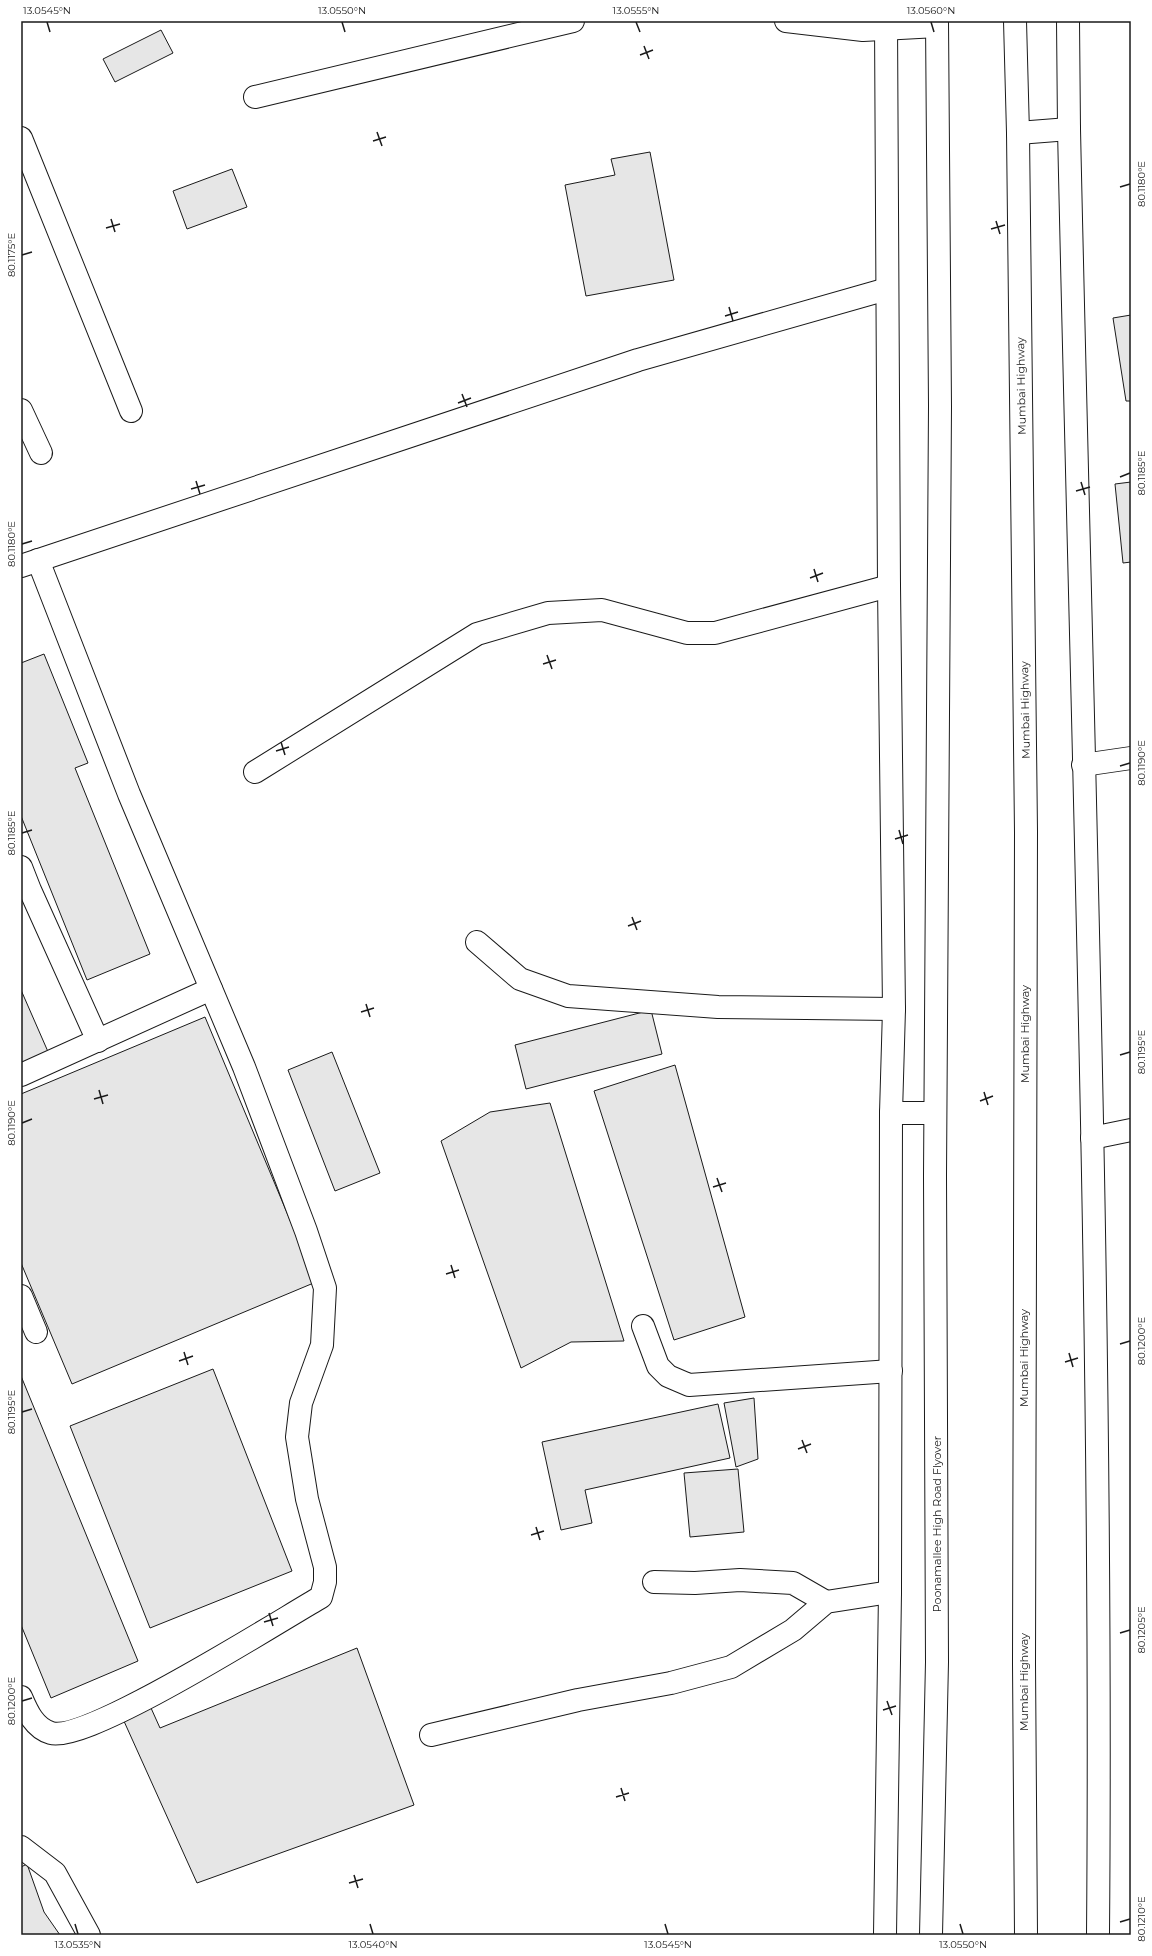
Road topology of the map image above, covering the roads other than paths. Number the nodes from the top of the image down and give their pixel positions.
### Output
1 (573, 21) edge
2 (786, 21) edge
3 (1015, 21) edge
4 (1068, 21) edge
5 (937, 23) edge
6 (886, 25) edge
7 (255, 97) dead end
8 (1069, 129) junction
9 (1018, 133) junction
10 (21, 138) edge
11 (887, 289) junction
12 (21, 410) edge
13 (131, 411) dead end
14 (41, 453) dead end
15 (29, 563) edge
16 (889, 586) junction
17 (1131, 758) edge
18 (1083, 764) junction
19 (255, 772) dead end
20 (21, 867) edge
21 (25, 892) edge
22 (476, 942) dead end
23 (211, 989) junction
24 (894, 1009) junction
25 (98, 1041) junction
26 (21, 1075) edge
27 (891, 1113) junction
28 (935, 1113) junction
29 (1131, 1130) edge
30 (1092, 1138) junction
31 (21, 1296) edge
32 (642, 1326) dead end
33 (36, 1332) dead end
34 (891, 1370) junction
35 (654, 1582) dead end
36 (890, 1592) junction
37 (826, 1602) junction
38 (21, 1697) edge
39 (431, 1735) dead end
40 (21, 1847) edge
41 (89, 1935) edge
42 (884, 1935) edge
43 (931, 1935) edge
44 (1026, 1935) edge
45 (1098, 1935) edge

1 - 7 main road
2 - 6 main road
3 - 9 main road, Mumbai Highway
4 - 8 main road
5 - 6 main road
5 - 28 main road
6 - 11 main road
8 - 9 main road
8 - 18 main road
9 - 44 main road, Mumbai Highway
10 - 13 main road
11 - 15 main road
11 - 16 main road
12 - 14 main road
15 - 23 main road
16 - 19 main road
16 - 24 main road
17 - 18 main road
18 - 30 main road
20 - 21 main road
21 - 25 main road
22 - 24 main road
23 - 25 main road
23 - 38 main road
24 - 27 main road
25 - 26 main road
27 - 28 main road
27 - 34 main road
28 - 43 main road, Poonamallee High Road Flyover
29 - 30 main road
30 - 45 main road
31 - 33 main road
32 - 34 main road
34 - 36 main road
35 - 37 main road
36 - 37 main road
36 - 42 main road
37 - 39 main road
40 - 41 main road

